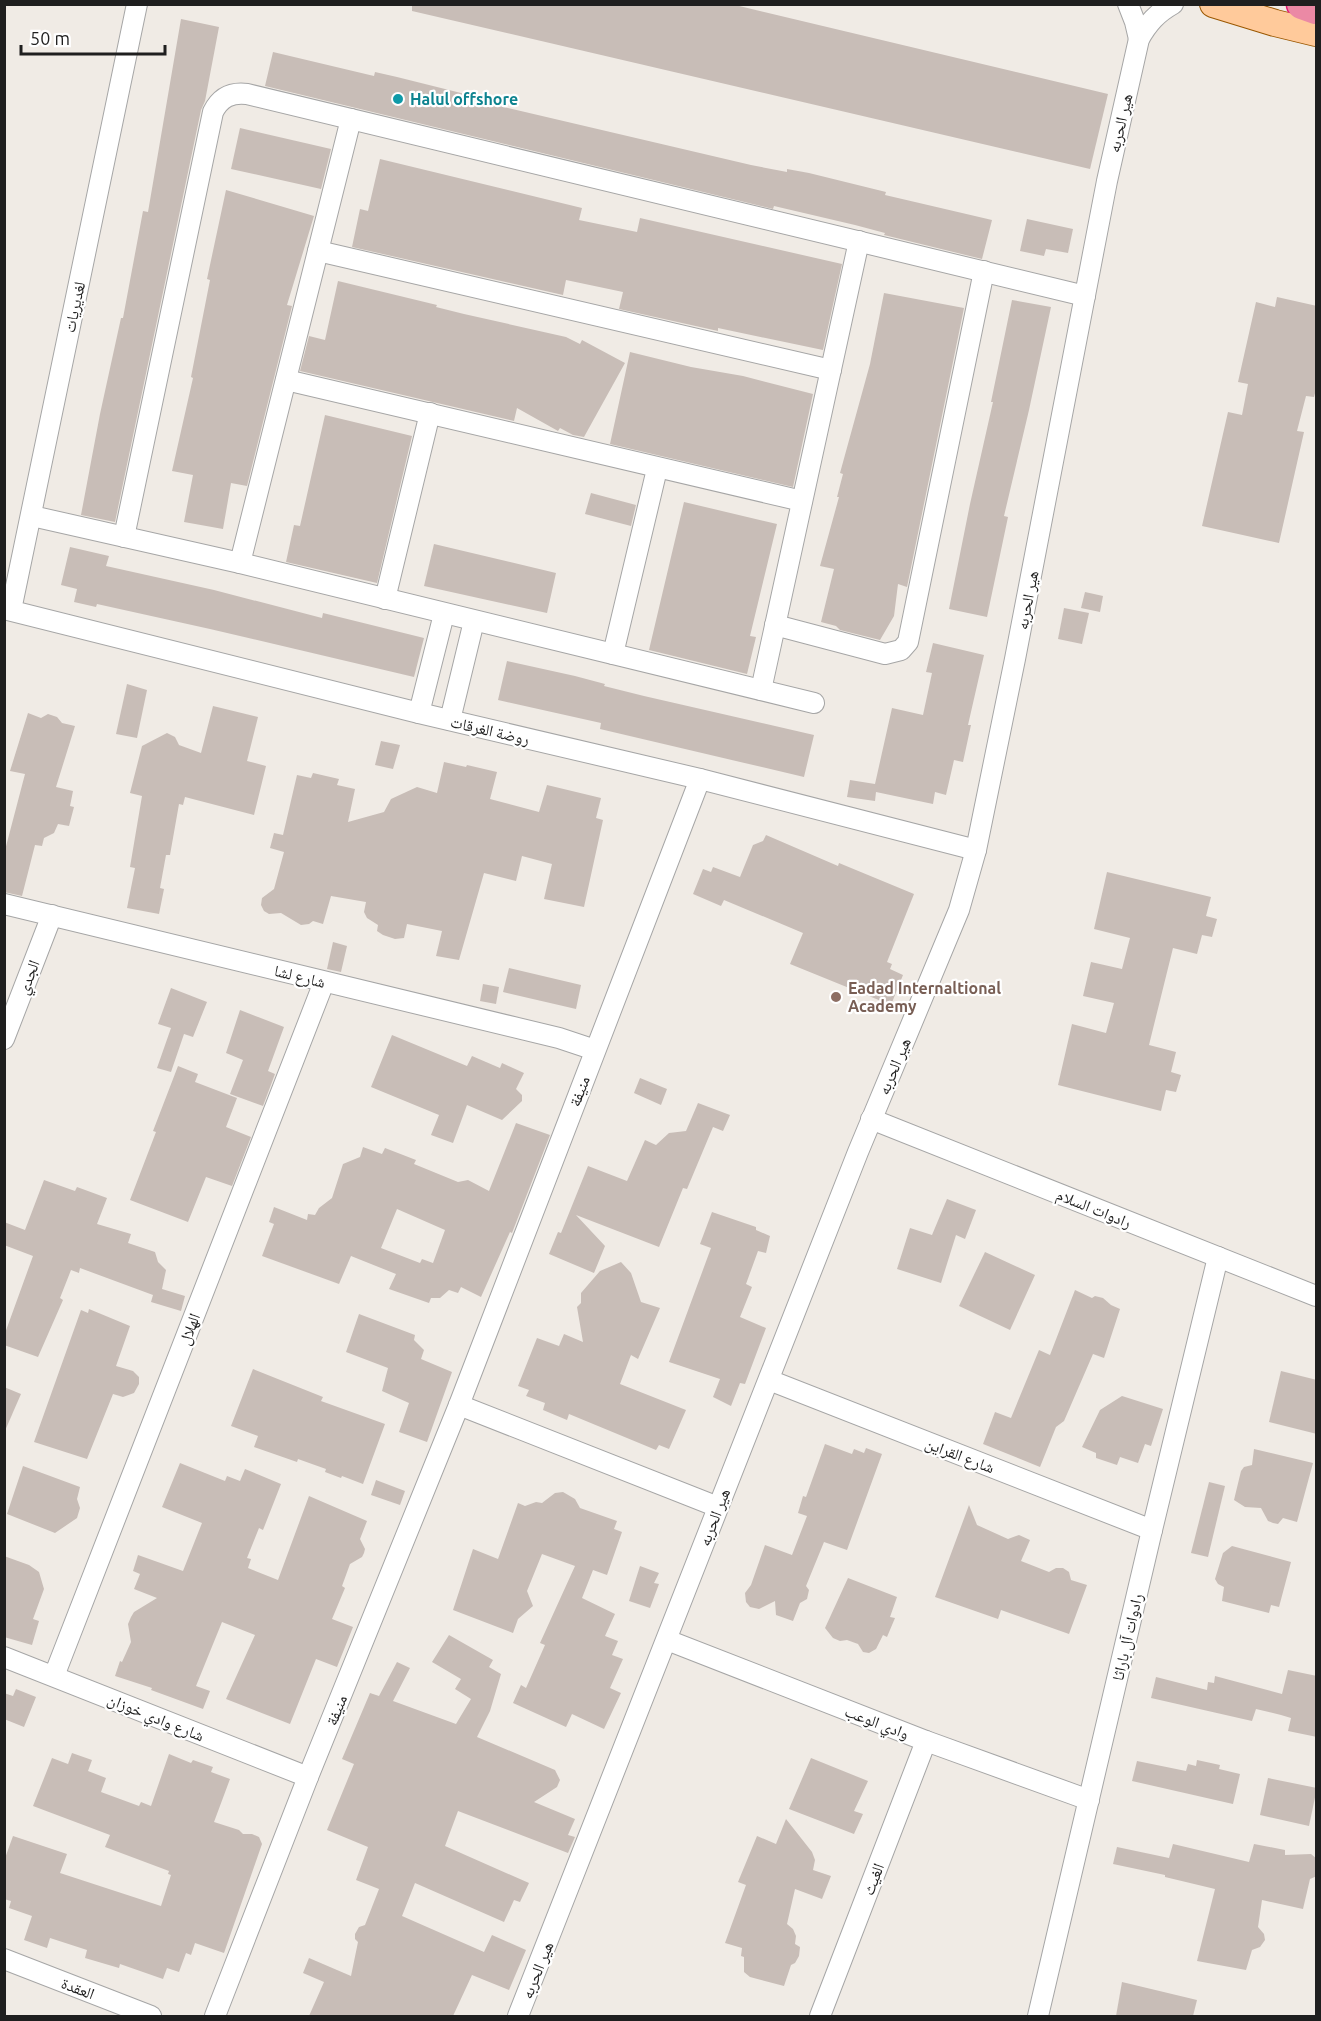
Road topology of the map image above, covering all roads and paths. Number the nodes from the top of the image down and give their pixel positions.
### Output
1 (136, 4) edge
2 (1128, 4) edge
3 (1173, 4) edge
4 (1213, 4) edge
5 (1302, 4) edge
6 (1317, 9) edge
7 (1317, 33) edge
8 (1139, 39) junction
9 (351, 119) junction
10 (859, 241) junction
11 (318, 251) junction
12 (984, 271) junction
13 (1085, 296) junction
14 (831, 370) junction
15 (286, 380) junction
16 (430, 413) junction
17 (657, 469) junction
18 (802, 501) junction
19 (32, 516) junction
20 (124, 537) junction
21 (240, 563) junction
22 (385, 599) junction
23 (8, 609) edge
24 (444, 614) junction
25 (474, 621) junction
26 (775, 625) junction
27 (613, 654) junction
28 (761, 690) junction
29 (814, 703) dead end
30 (419, 713) junction
31 (450, 720) junction
32 (700, 779) junction
33 (976, 850) junction
34 (4, 904) edge
35 (52, 915) junction
36 (324, 981) junction
37 (4, 1039) edge
38 (595, 1050) junction
39 (871, 1119) junction
40 (1218, 1257) junction
41 (1317, 1296) edge
42 (769, 1380) junction
43 (459, 1405) junction
44 (718, 1507) junction
45 (1152, 1530) junction
46 (667, 1640) junction
47 (4, 1657) edge
48 (54, 1676) junction
49 (926, 1741) junction
50 (308, 1777) junction
51 (1089, 1800) junction
52 (4, 1959) edge
53 (152, 2016) edge
54 (215, 2016) edge
55 (518, 2016) edge
56 (820, 2016) edge
57 (1038, 2016) edge

1 - 19 street, لغديريات
2 - 8 street, هير الحربه
3 - 8 street, هير الحربه
4 - 7 main road
5 - 6 highway
8 - 13 street, هير الحربه
9 - 10 street
9 - 11 street
9 - 20 street
10 - 12 street
10 - 14 street
11 - 14 street
11 - 15 street
12 - 13 street
12 - 26 street
13 - 33 street, هير الحربه
14 - 18 street
15 - 16 street
15 - 21 street
16 - 17 street
16 - 22 street
17 - 18 street
17 - 27 street
18 - 26 street
19 - 20 street
19 - 23 street, لغديريات
20 - 21 street
21 - 22 street
22 - 24 street
23 - 30 street, روضة الغرقات
24 - 25 street
24 - 30 street
25 - 27 street
25 - 31 street
26 - 28 street
27 - 28 street
28 - 29 street
30 - 31 street, روضة الغرقات
31 - 32 street, روضة الغرقات
32 - 33 street, روضة الغرقات
32 - 38 street, منيفة
33 - 39 street, هير الحربه
34 - 35 street, شارع لشا
35 - 36 street, شارع لشا
35 - 37 street, الجدي
36 - 38 street, شارع لشا
36 - 48 street, الهلال
38 - 43 street, منيفة
39 - 40 street, رادوات السلام
39 - 42 street, هير الحربه
40 - 41 street, رادوات السلام
40 - 45 street, رادوات آل باراثا
42 - 44 street, هير الحربه
42 - 45 street, شارع القراين
43 - 44 street
43 - 50 street, منيفة
44 - 46 street, هير الحربه
45 - 51 street, رادوات آل باراثا
46 - 49 street, وادي الوعب
46 - 55 street, هير الحربه
47 - 48 street, شارع وادي خوزان
48 - 50 street, شارع وادي خوزان
49 - 51 street, وادي الوعب
49 - 56 street, الغيث
50 - 54 street, منيفة
51 - 57 street, رادوات آل باراثا
52 - 53 street, العقدة

